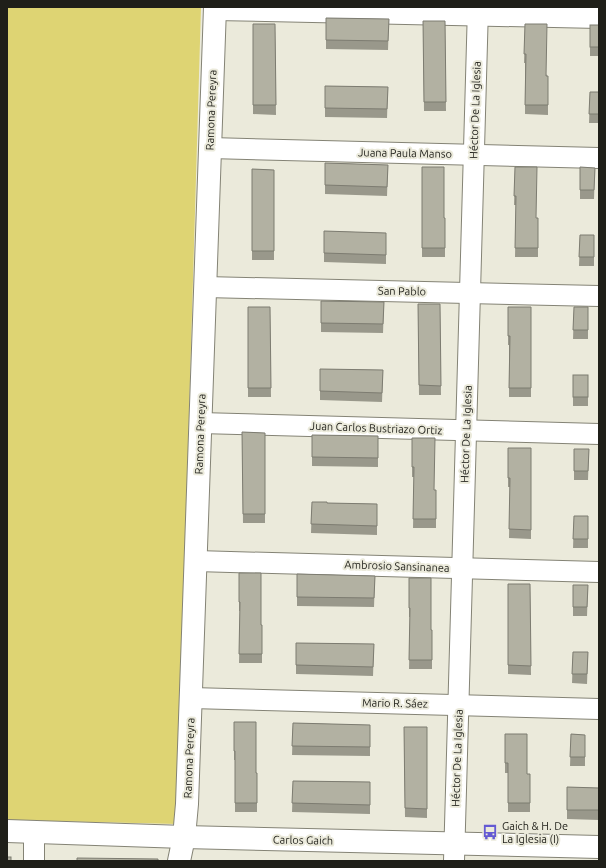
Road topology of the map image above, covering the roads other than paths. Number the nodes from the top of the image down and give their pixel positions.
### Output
1 (215, 8) edge
2 (478, 11) edge
3 (599, 18) edge
4 (210, 148) junction
5 (474, 155) junction
6 (599, 158) edge
7 (205, 287) junction
8 (470, 293) junction
9 (599, 296) edge
10 (200, 423) junction
11 (466, 431) junction
12 (599, 434) edge
13 (196, 561) junction
14 (462, 568) junction
15 (599, 572) edge
16 (191, 698) junction
17 (458, 705) junction
18 (599, 709) edge
19 (7, 831) edge
20 (34, 832) junction
21 (184, 837) junction
22 (599, 846) edge
23 (454, 852) edge
24 (34, 861) edge
25 (179, 861) edge

1 - 2 street
1 - 4 street, Ramona Pereyra
2 - 3 street
2 - 5 street, Héctor De La Iglesia
4 - 5 street, Juana Paula Manso
4 - 7 street, Ramona Pereyra
5 - 6 street, Juana Paula Manso
5 - 8 street, Héctor De La Iglesia
7 - 8 street, San Pablo
7 - 10 street, Ramona Pereyra
8 - 9 street, San Pablo
8 - 11 street, Héctor De La Iglesia
10 - 11 street, Juan Carlos Bustriazo Ortiz
10 - 13 street, Ramona Pereyra
11 - 12 street, Juan Carlos Bustriazo Ortiz
11 - 14 street, Héctor De La Iglesia
13 - 14 street, Ambrosio Sansinanea
13 - 16 street, Ramona Pereyra
14 - 15 street, Ambrosio Sansinanea
14 - 17 street, Héctor De La Iglesia
16 - 17 street, Mario R. Sáez
16 - 21 street, Ramona Pereyra
17 - 18 street, Mario R. Sáez
17 - 23 street, Héctor De La Iglesia
19 - 20 street, Carlos Gaich
20 - 21 street, Carlos Gaich
20 - 24 street
21 - 23 street, Carlos Gaich
21 - 25 street, Ramona Pereyra
22 - 23 street, Carlos Gaich

